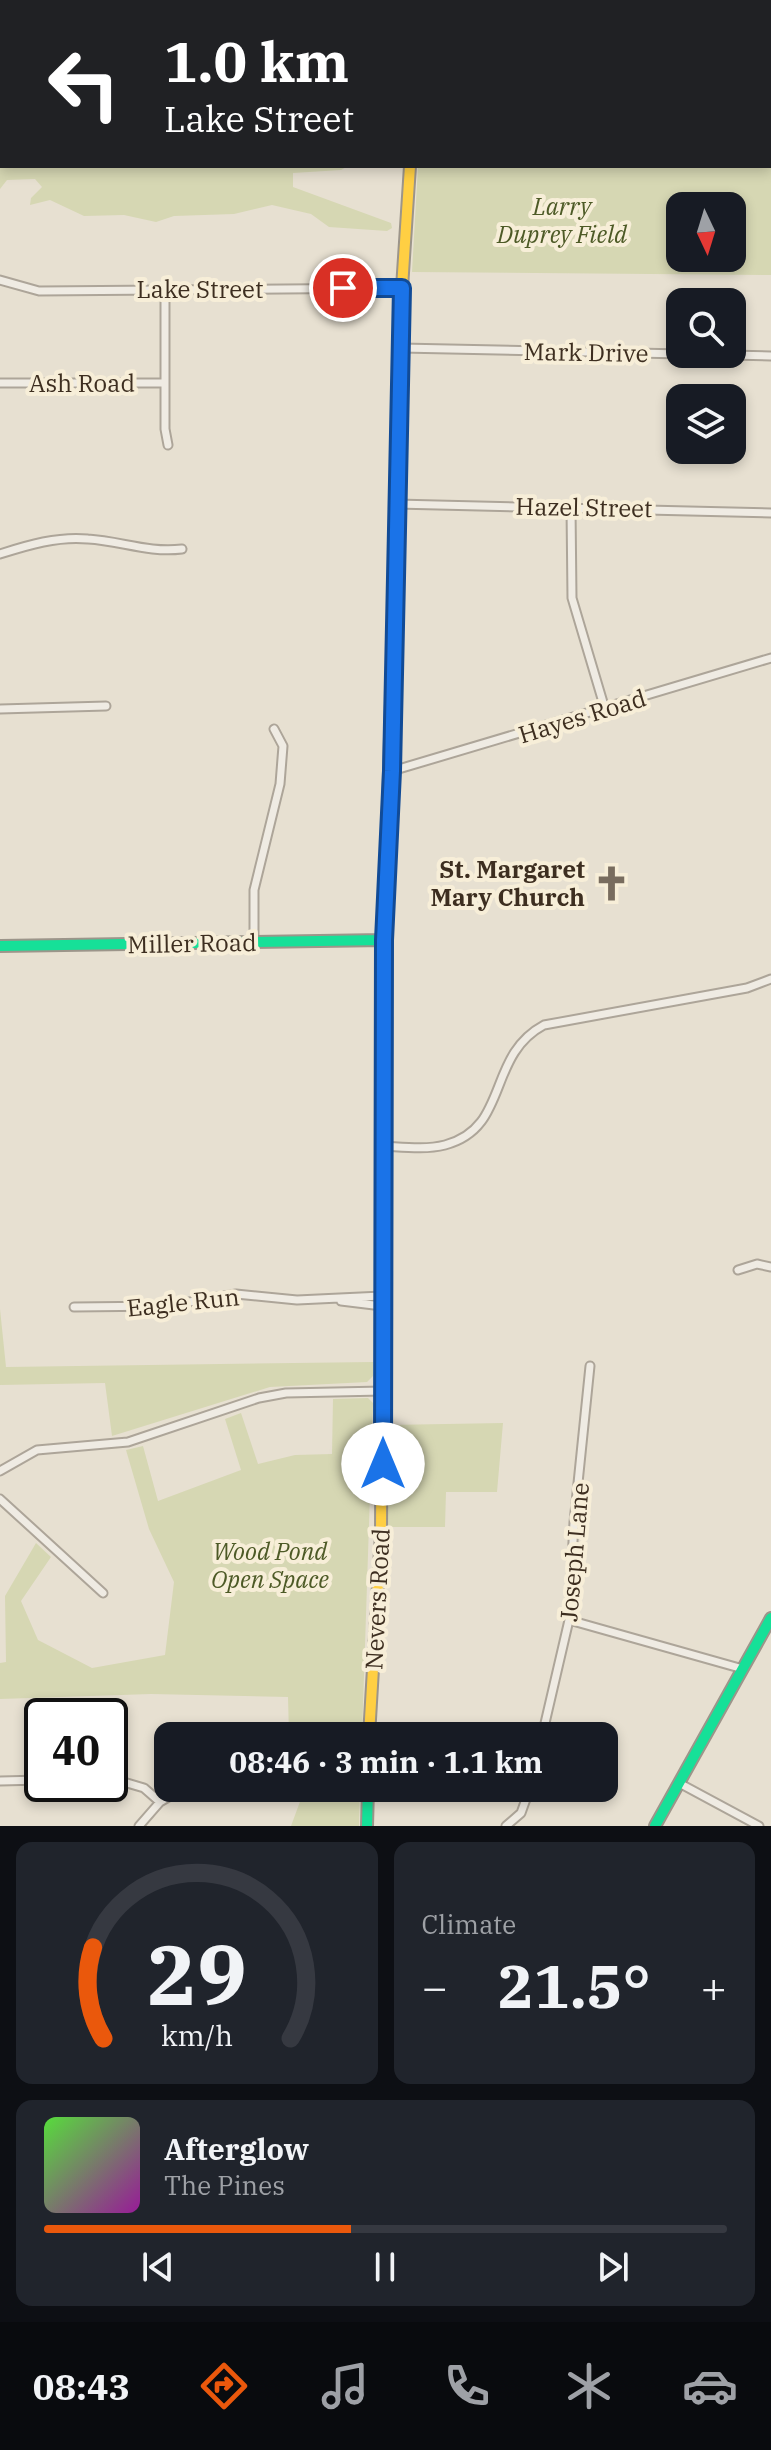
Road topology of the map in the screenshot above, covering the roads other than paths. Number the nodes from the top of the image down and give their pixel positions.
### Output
1 (410, 168) edge
2 (0, 280) edge
3 (402, 288) junction
4 (165, 290) junction
5 (401, 348) junction
6 (771, 356) edge
7 (0, 383) edge
8 (164, 383) junction
9 (168, 445) dead end
10 (396, 504) junction
11 (571, 507) junction
12 (771, 513) edge
13 (182, 549) dead end
14 (0, 554) edge
15 (771, 658) edge
16 (106, 706) dead end
17 (0, 709) edge
18 (605, 709) junction
19 (274, 729) dead end
20 (392, 771) junction
21 (384, 940) junction
22 (254, 942) junction
23 (0, 946) edge
24 (771, 979) edge
25 (382, 1146) junction
26 (771, 1267) edge
27 (738, 1270) dead end
28 (382, 1301) junction
29 (74, 1307) dead end
30 (590, 1366) dead end
31 (383, 1391) junction
32 (0, 1471) edge
33 (0, 1499) edge
34 (103, 1593) dead end
35 (771, 1618) edge
36 (569, 1620) junction
37 (743, 1669) junction
38 (370, 1722) edge
39 (545, 1722) edge
40 (24, 1780) edge
41 (0, 1781) edge
42 (128, 1783) edge
43 (679, 1783) junction
44 (154, 1797) edge
45 (160, 1802) edge
46 (368, 1802) edge
47 (525, 1802) edge
48 (139, 1826) edge
49 (367, 1826) edge
50 (506, 1826) edge
51 (655, 1826) edge
52 (759, 1826) edge

1 - 3 street, Nevers Road
2 - 4 street, Lake Street
3 - 4 street, Lake Street
3 - 5 street, Nevers Road
4 - 8 street
5 - 6 street, Mark Drive
5 - 10 street, Nevers Road
7 - 8 street, Ash Road
8 - 9 street
10 - 11 street, Hazel Street
10 - 20 street, Nevers Road
11 - 12 street, Hazel Street
11 - 18 street
13 - 14 street
15 - 18 street, Hayes Road
16 - 17 street
18 - 20 street, Hayes Road
19 - 22 street
20 - 21 street, Nevers Road
21 - 22 street, Miller Road
21 - 25 street, Nevers Road
22 - 23 street, Miller Road
24 - 25 street
25 - 28 street, Nevers Road
26 - 27 street
28 - 29 street, Eagle Run
28 - 31 street, Nevers Road
30 - 36 street, Joseph Lane
31 - 32 street
31 - 38 street, Nevers Road
33 - 34 street
35 - 37 street
36 - 37 street
36 - 39 street, Joseph Lane
37 - 43 street
40 - 41 street
42 - 44 street
43 - 51 street
43 - 52 street
45 - 48 street
46 - 49 street
47 - 50 street

